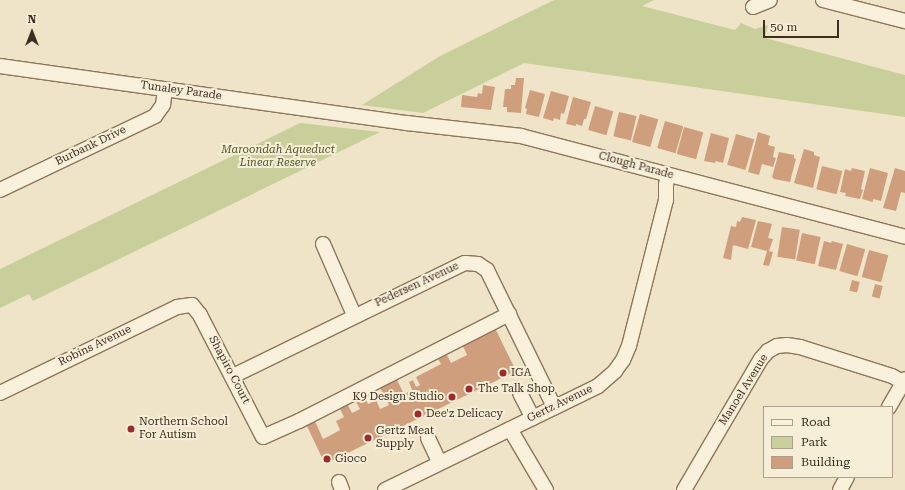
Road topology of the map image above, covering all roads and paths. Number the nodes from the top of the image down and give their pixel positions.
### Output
1 (770, 0) edge
2 (823, 0) edge
3 (753, 7) dead end
4 (905, 21) edge
5 (0, 66) edge
6 (165, 89) junction
7 (362, 116) joint
8 (673, 176) junction
9 (0, 190) edge
10 (905, 237) edge
11 (323, 244) dead end
12 (192, 305) joint
13 (509, 314) junction
14 (354, 315) junction
15 (233, 376) junction
16 (904, 380) edge
17 (0, 393) edge
18 (520, 393) dead end
19 (890, 406) edge
20 (554, 407) junction
21 (533, 418) junction
22 (510, 429) junction
23 (428, 438) dead end
24 (439, 462) junction
25 (846, 478) edge
26 (389, 489) edge
27 (546, 490) edge
28 (684, 490) edge
29 (840, 490) edge

1 - 3 street
2 - 4 street
5 - 6 street, Tunaley Parade
6 - 7 street, Tunaley Parade
6 - 9 street, Burbank Drive
7 - 8 street, Clough Parade
8 - 10 street, Clough Parade
8 - 20 street, Gertz Avenue
11 - 14 street
12 - 15 street, Shapiro Court
12 - 17 street, Robins Avenue
13 - 14 street, Pedersen Avenue
13 - 15 street, Shapiro Court
13 - 20 street, Pedersen Avenue
14 - 15 street, Pedersen Avenue
16 - 19 street
16 - 28 street, Manoel Avenue
18 - 21 street
20 - 21 street, Gertz Avenue
21 - 22 street, Gertz Avenue
22 - 24 street, Gertz Avenue
22 - 27 street
23 - 24 street
24 - 26 street, Gertz Avenue
25 - 29 street

